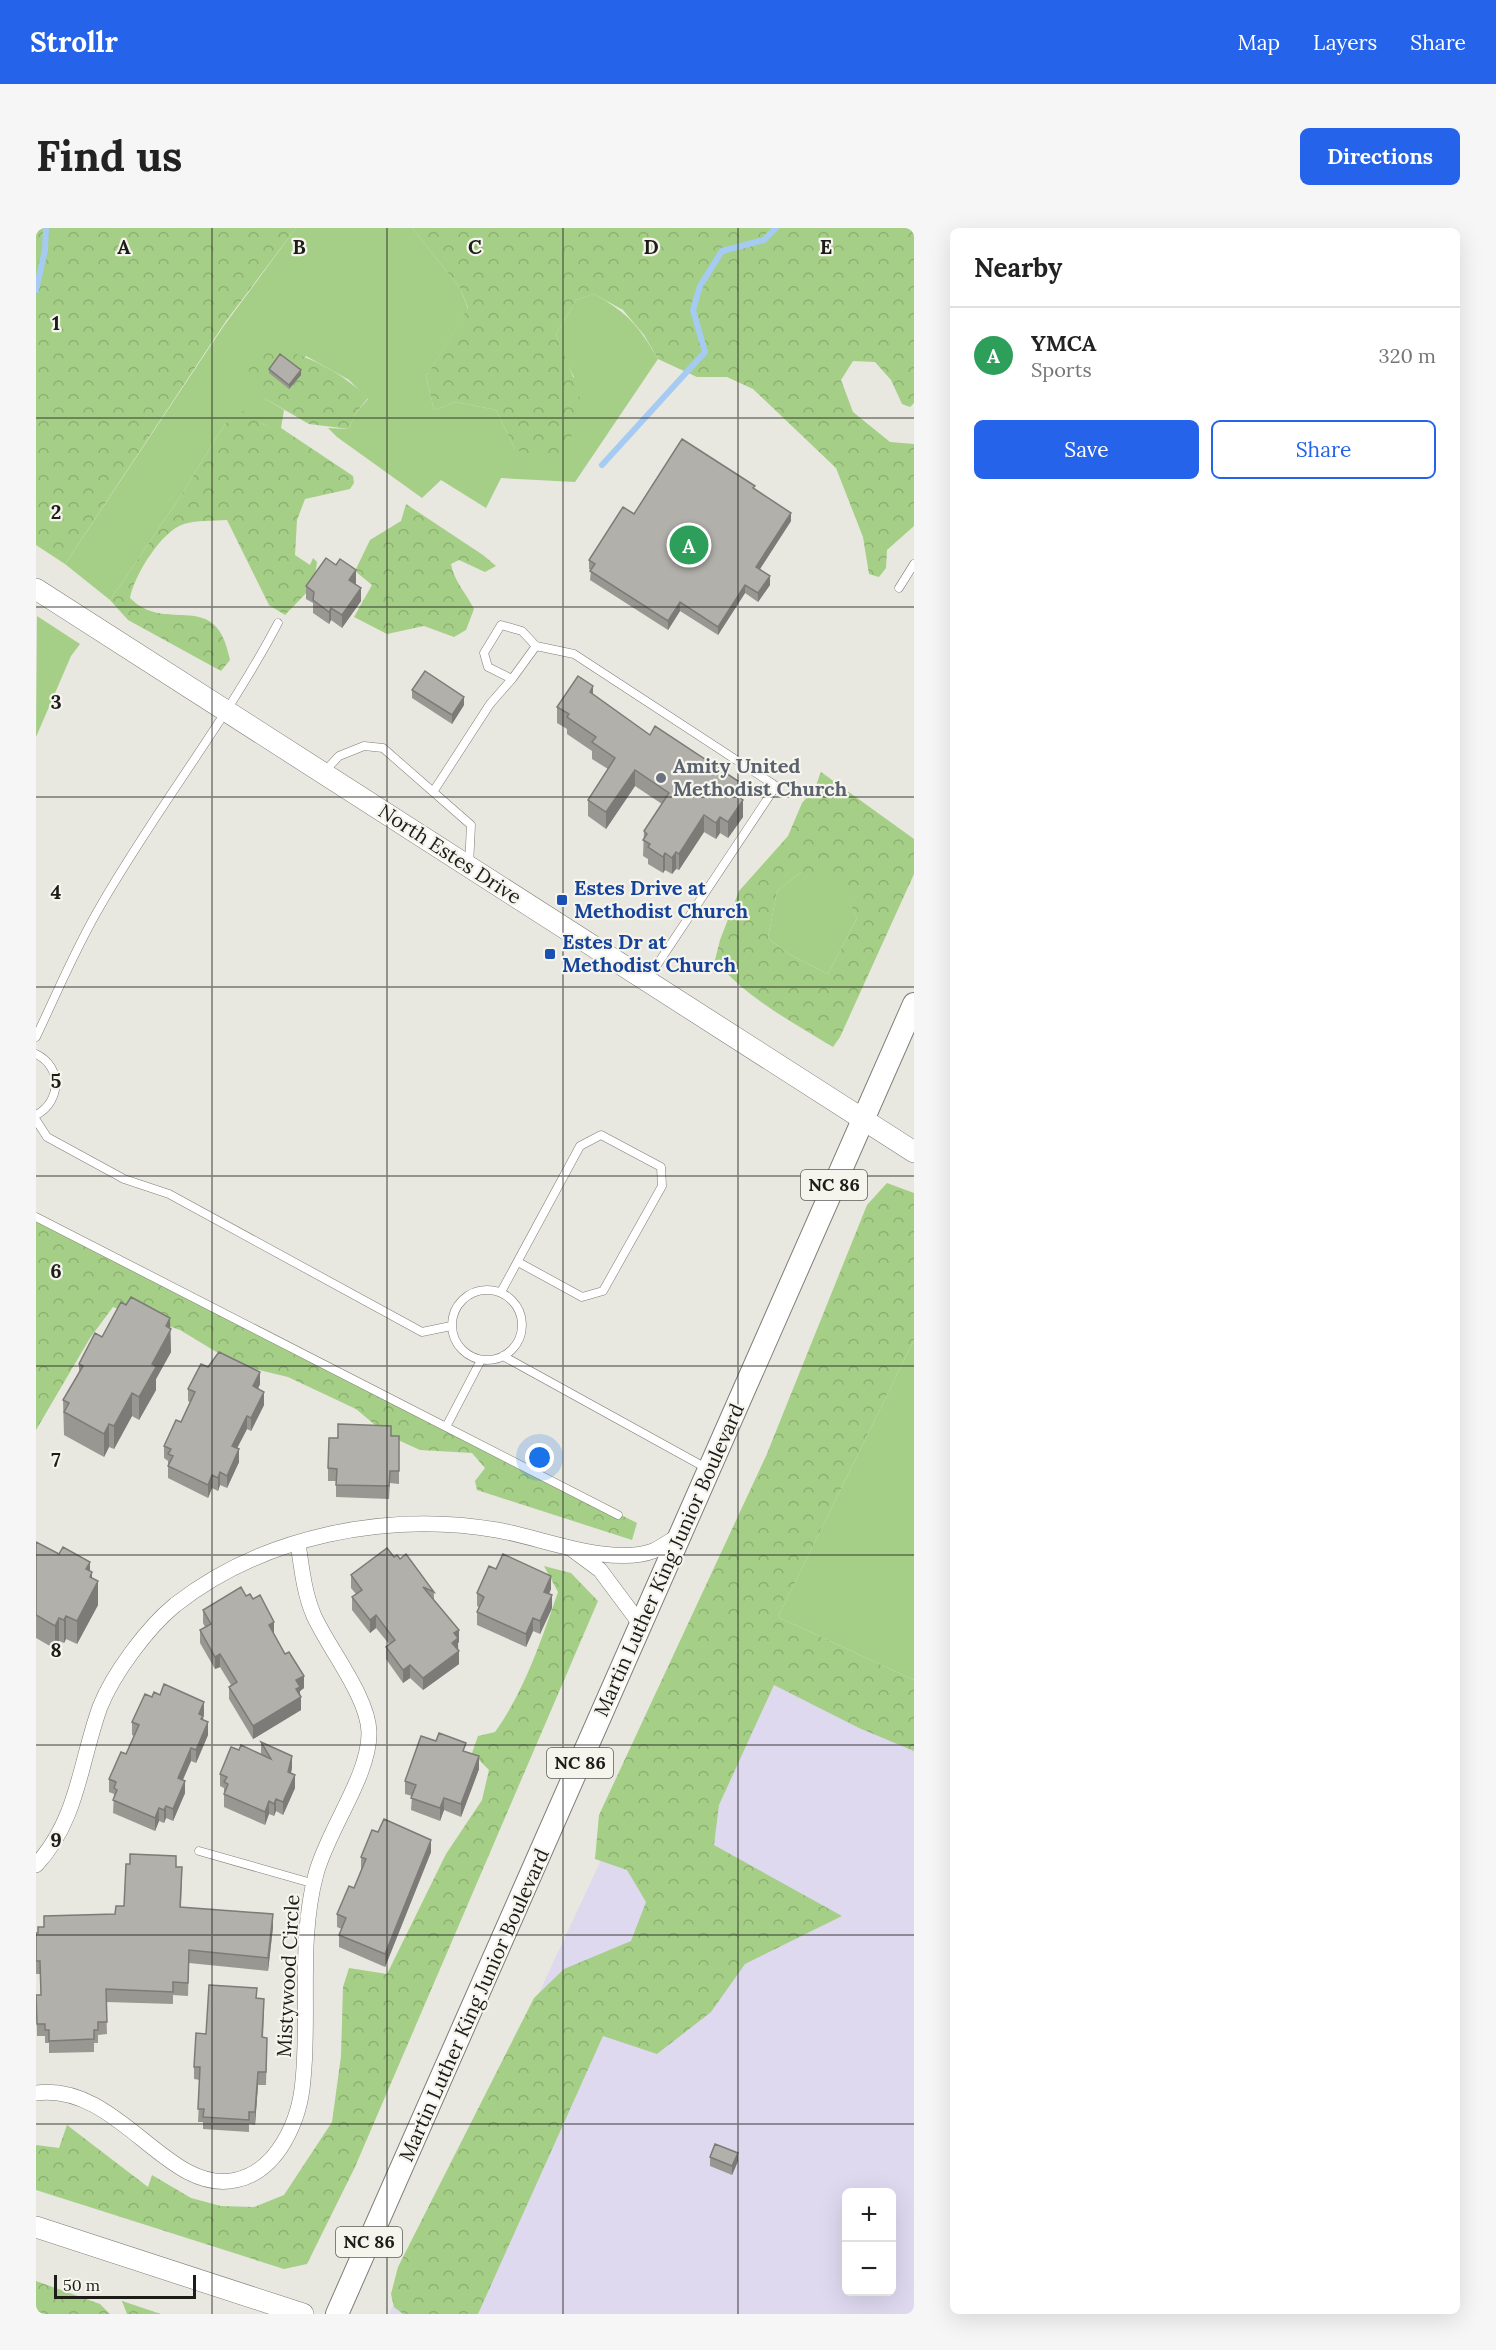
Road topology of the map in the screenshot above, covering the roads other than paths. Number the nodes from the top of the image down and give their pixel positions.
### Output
1 (914, 564) edge
2 (899, 588) dead end
3 (36, 589) edge
4 (278, 623) dead end
5 (536, 646) junction
6 (512, 679) junction
7 (224, 711) junction
8 (323, 773) junction
9 (434, 792) junction
10 (468, 866) junction
11 (647, 980) junction
12 (914, 1004) edge
13 (36, 1037) edge
14 (36, 1054) edge
15 (36, 1115) edge
16 (36, 1120) edge
17 (863, 1121) junction
18 (914, 1152) edge
19 (36, 1217) edge
20 (518, 1262) junction
21 (501, 1292) junction
22 (451, 1326) junction
23 (503, 1356) junction
24 (481, 1360) junction
25 (446, 1427) junction
26 (709, 1470) junction
27 (618, 1515) dead end
28 (680, 1536) junction
29 (298, 1544) junction
30 (573, 1550) junction
31 (641, 1625) junction
32 (199, 1851) dead end
33 (36, 1865) edge
34 (315, 1884) junction
35 (36, 2094) edge
36 (36, 2227) edge
37 (303, 2314) edge
38 (337, 2314) edge

1 - 2 lane
3 - 7 main road, North Estes Drive
4 - 7 lane
5 - 6 lane
5 - 6 lane
5 - 11 lane
6 - 9 lane
7 - 8 main road, North Estes Drive
7 - 13 lane
8 - 9 lane
8 - 10 main road, North Estes Drive
9 - 10 lane
10 - 11 main road, North Estes Drive
11 - 17 main road, North Estes Drive
12 - 17 main road, Martin Luther King Junior Boulevard / NC 86
14 - 15 lane
16 - 22 lane
17 - 18 main road, North Estes Drive
17 - 26 main road, Martin Luther King Junior Boulevard / NC 86
19 - 25 lane
20 - 20 lane
20 - 21 lane
21 - 22 lane
21 - 23 lane
22 - 24 lane
23 - 24 lane
23 - 26 lane
24 - 25 lane
25 - 27 lane
26 - 28 main road, Martin Luther King Junior Boulevard / NC 86
28 - 30 street
28 - 31 main road, Martin Luther King Junior Boulevard / NC 86
29 - 30 street
29 - 33 street
29 - 34 street, Mistywood Circle
30 - 31 street
31 - 38 main road, Martin Luther King Junior Boulevard / NC 86
32 - 34 lane
34 - 35 street, Mistywood Circle
36 - 37 main road

